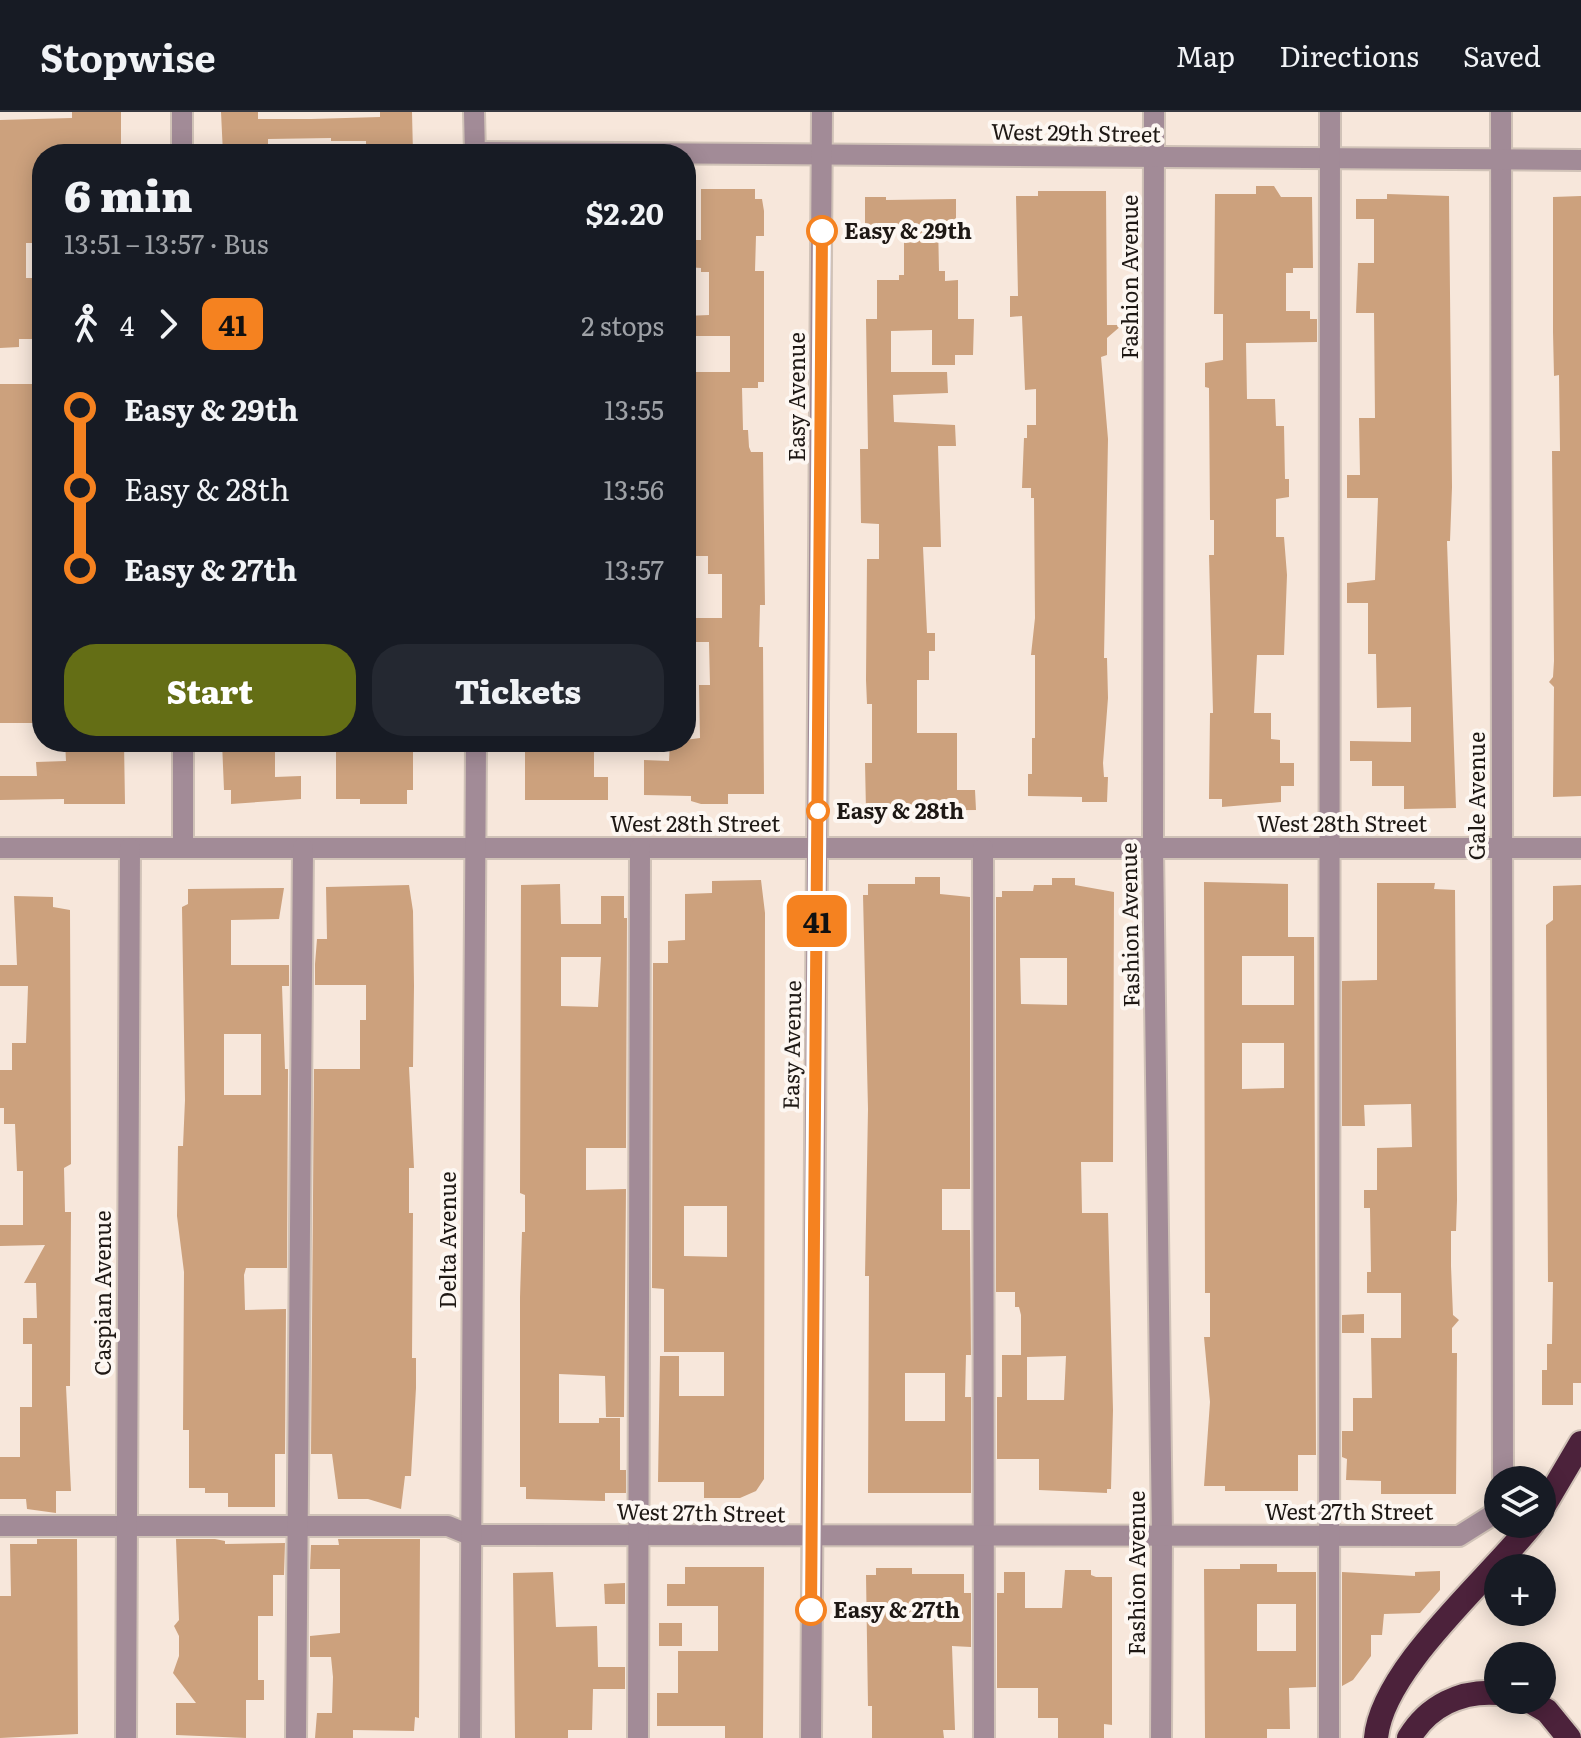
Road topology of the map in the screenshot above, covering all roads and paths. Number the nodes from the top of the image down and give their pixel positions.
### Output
1 (182, 112) edge
2 (474, 112) edge
3 (822, 112) edge
4 (1154, 112) edge
5 (1330, 112) edge
6 (1501, 112) edge
7 (182, 144) edge
8 (475, 144) edge
9 (696, 154) edge
10 (822, 154) junction
11 (1154, 157) junction
12 (1330, 158) junction
13 (1501, 160) junction
14 (1581, 160) edge
15 (183, 752) edge
16 (476, 752) edge
17 (0, 848) edge
18 (130, 848) junction
19 (183, 848) junction
20 (303, 848) junction
21 (476, 848) junction
22 (640, 848) junction
23 (818, 848) junction
24 (983, 848) junction
25 (1153, 848) junction
26 (1329, 848) junction
27 (1501, 848) junction
28 (1581, 848) edge
29 (1581, 1443) edge
30 (1503, 1466) edge
31 (1556, 1485) edge
32 (1484, 1516) edge
33 (0, 1526) edge
34 (126, 1526) junction
35 (298, 1526) junction
36 (470, 1535) junction
37 (1329, 1535) junction
38 (1162, 1536) junction
39 (638, 1537) junction
40 (984, 1537) junction
41 (811, 1538) junction
42 (1521, 1538) edge
43 (1484, 1693) edge
44 (1549, 1714) edge
45 (126, 1738) edge
46 (296, 1738) edge
47 (470, 1738) edge
48 (638, 1738) edge
49 (811, 1738) edge
50 (984, 1738) edge
51 (1161, 1738) edge
52 (1329, 1738) edge
53 (1376, 1738) edge
54 (1409, 1738) edge
55 (1569, 1738) edge

1 - 7 street
2 - 8 street
3 - 10 street, Easy Avenue
4 - 11 street, Fashion Avenue
5 - 12 street
6 - 13 street, Gale Avenue
9 - 10 street, West 29th Street
10 - 11 street, West 29th Street
10 - 23 street, Easy Avenue
11 - 12 street, West 29th Street
11 - 25 street, Fashion Avenue
12 - 13 street, West 29th Street
12 - 26 street
13 - 14 street, West 29th Street
13 - 27 street, Gale Avenue
15 - 19 street
16 - 21 street, Delta Avenue
17 - 18 street, West 28th Street
18 - 19 street, West 28th Street
18 - 34 street, Caspian Avenue
19 - 20 street, West 28th Street
20 - 21 street, West 28th Street
20 - 35 street
21 - 22 street, West 28th Street
21 - 36 street, Delta Avenue
22 - 23 street, West 28th Street
22 - 39 street
23 - 24 street, West 28th Street
23 - 41 street, Easy Avenue
24 - 25 street, West 28th Street
24 - 40 street
25 - 26 street, West 28th Street
25 - 38 street, Fashion Avenue
26 - 27 street, West 28th Street
26 - 37 street
27 - 28 street, West 28th Street
27 - 30 street, Gale Avenue
29 - 31 highway
32 - 37 street, West 27th Street
33 - 34 street, West 27th Street
34 - 35 street, West 27th Street
34 - 45 street, Caspian Avenue
35 - 36 street, West 27th Street
35 - 46 street
36 - 39 street, West 27th Street
36 - 47 street, Delta Avenue
37 - 38 street, West 27th Street
37 - 52 street
38 - 40 street, West 27th Street
38 - 51 street, Fashion Avenue
39 - 41 street, West 27th Street
39 - 48 street
40 - 41 street, West 27th Street
40 - 50 street
41 - 49 street, Easy Avenue
42 - 53 highway
43 - 54 highway
44 - 55 highway

